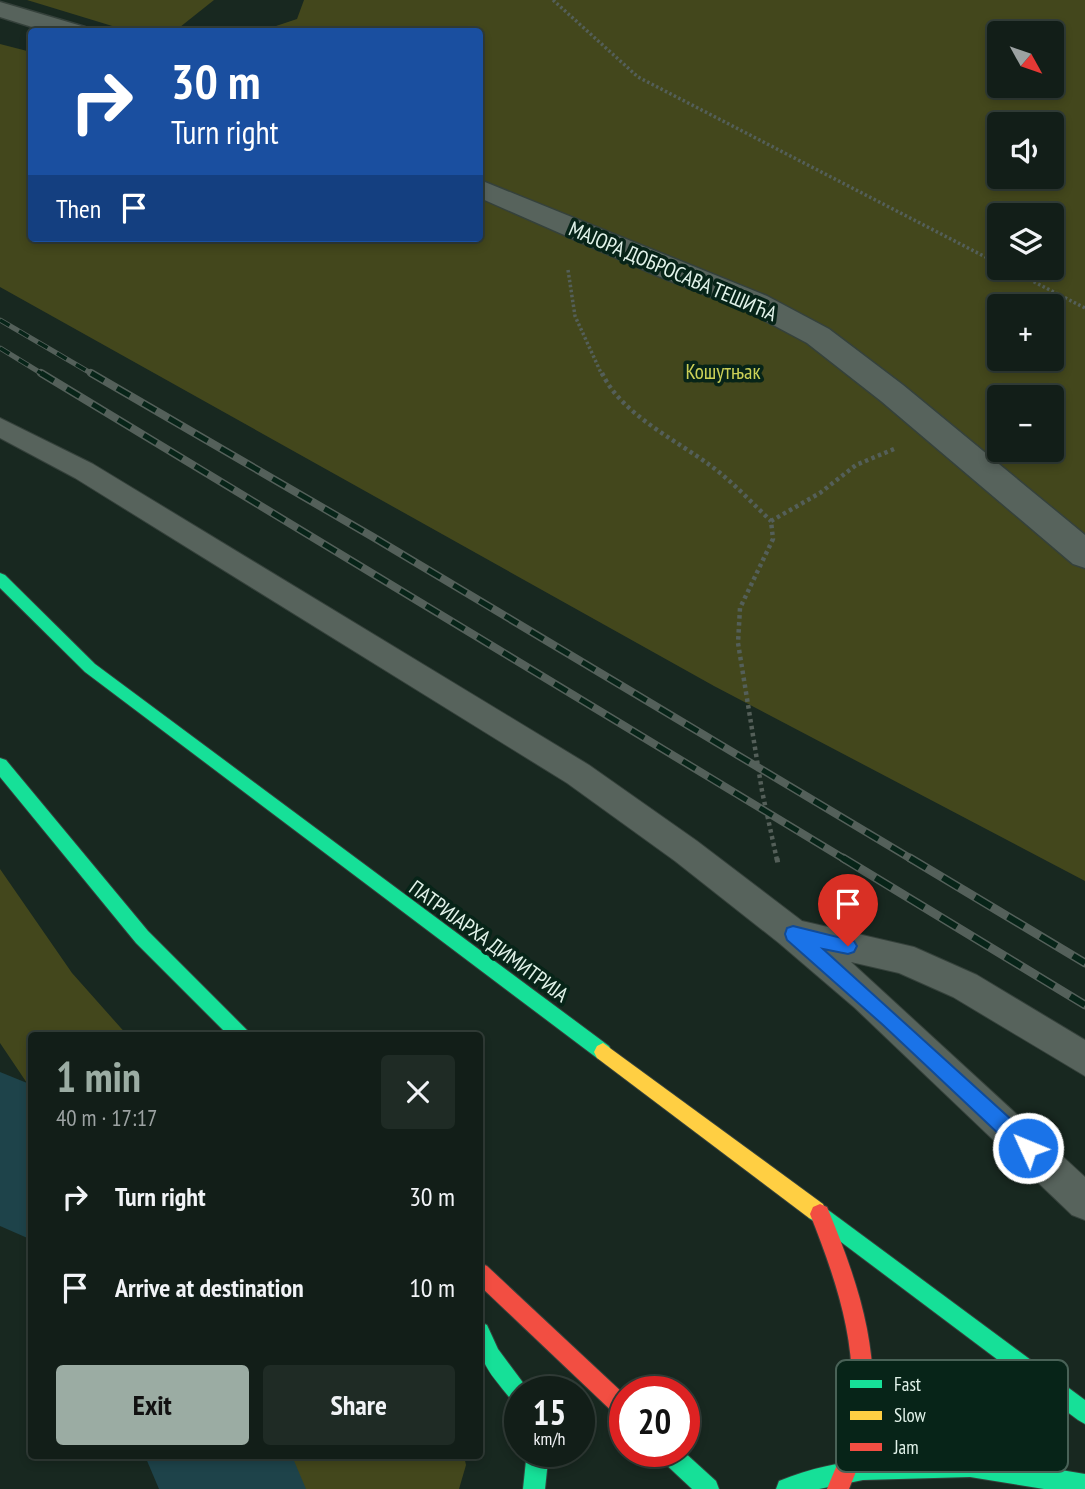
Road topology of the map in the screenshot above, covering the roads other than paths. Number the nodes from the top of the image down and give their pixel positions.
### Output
1 (0, 9) edge
2 (63, 28) edge
3 (483, 189) edge
4 (0, 427) edge
5 (1085, 555) edge
6 (0, 579) edge
7 (0, 765) edge
8 (793, 934) junction
9 (237, 1032) edge
10 (1085, 1059) edge
11 (1085, 1202) edge
12 (820, 1213) junction
13 (483, 1276) edge
14 (483, 1339) edge
15 (861, 1360) edge
16 (1014, 1360) edge
17 (506, 1376) edge
18 (609, 1394) edge
19 (1068, 1400) edge
20 (1085, 1413) edge
21 (536, 1467) edge
22 (685, 1467) edge
23 (845, 1472) joint
24 (1006, 1472) edge
25 (1085, 1485) edge
26 (534, 1489) edge
27 (708, 1489) edge
28 (787, 1489) edge
29 (838, 1489) edge

1 - 2 street
3 - 5 street, МАЈОРА ДОБРОСАВА ТЕШИЋА
4 - 8 lane
6 - 12 main road, ПАТРИЈАРХА ДИМИТРИЈА
7 - 9 main road
8 - 10 lane
8 - 11 lane
12 - 15 main road
12 - 16 main road, ПАТРИЈАРХА ДИМИТРИЈА
13 - 18 main road
14 - 17 main road
19 - 20 main road, ПАТРИЈАРХА ДИМИТРИЈА
21 - 26 main road
22 - 27 main road
23 - 28 main road
23 - 29 main road
24 - 25 main road

